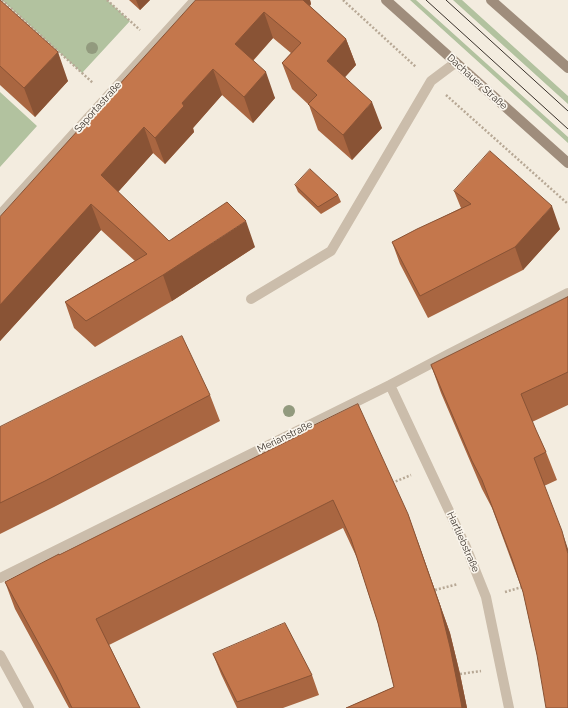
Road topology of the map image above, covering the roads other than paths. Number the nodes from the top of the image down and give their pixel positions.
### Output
1 (195, 0) edge
2 (386, 0) edge
3 (491, 0) edge
4 (455, 63) junction
5 (568, 68) edge
6 (568, 163) edge
7 (0, 215) edge
8 (568, 293) edge
9 (251, 299) dead end
10 (390, 385) junction
11 (0, 578) edge
12 (0, 655) edge
13 (29, 708) edge
14 (509, 708) edge

1 - 7 street, Saportastraße
2 - 4 main road, Dachauer Straße
3 - 5 main road
4 - 6 main road, Dachauer Straße
4 - 9 street
8 - 10 street, Merianstraße
10 - 11 street, Merianstraße
10 - 14 street, Hartliebstraße
12 - 13 street

